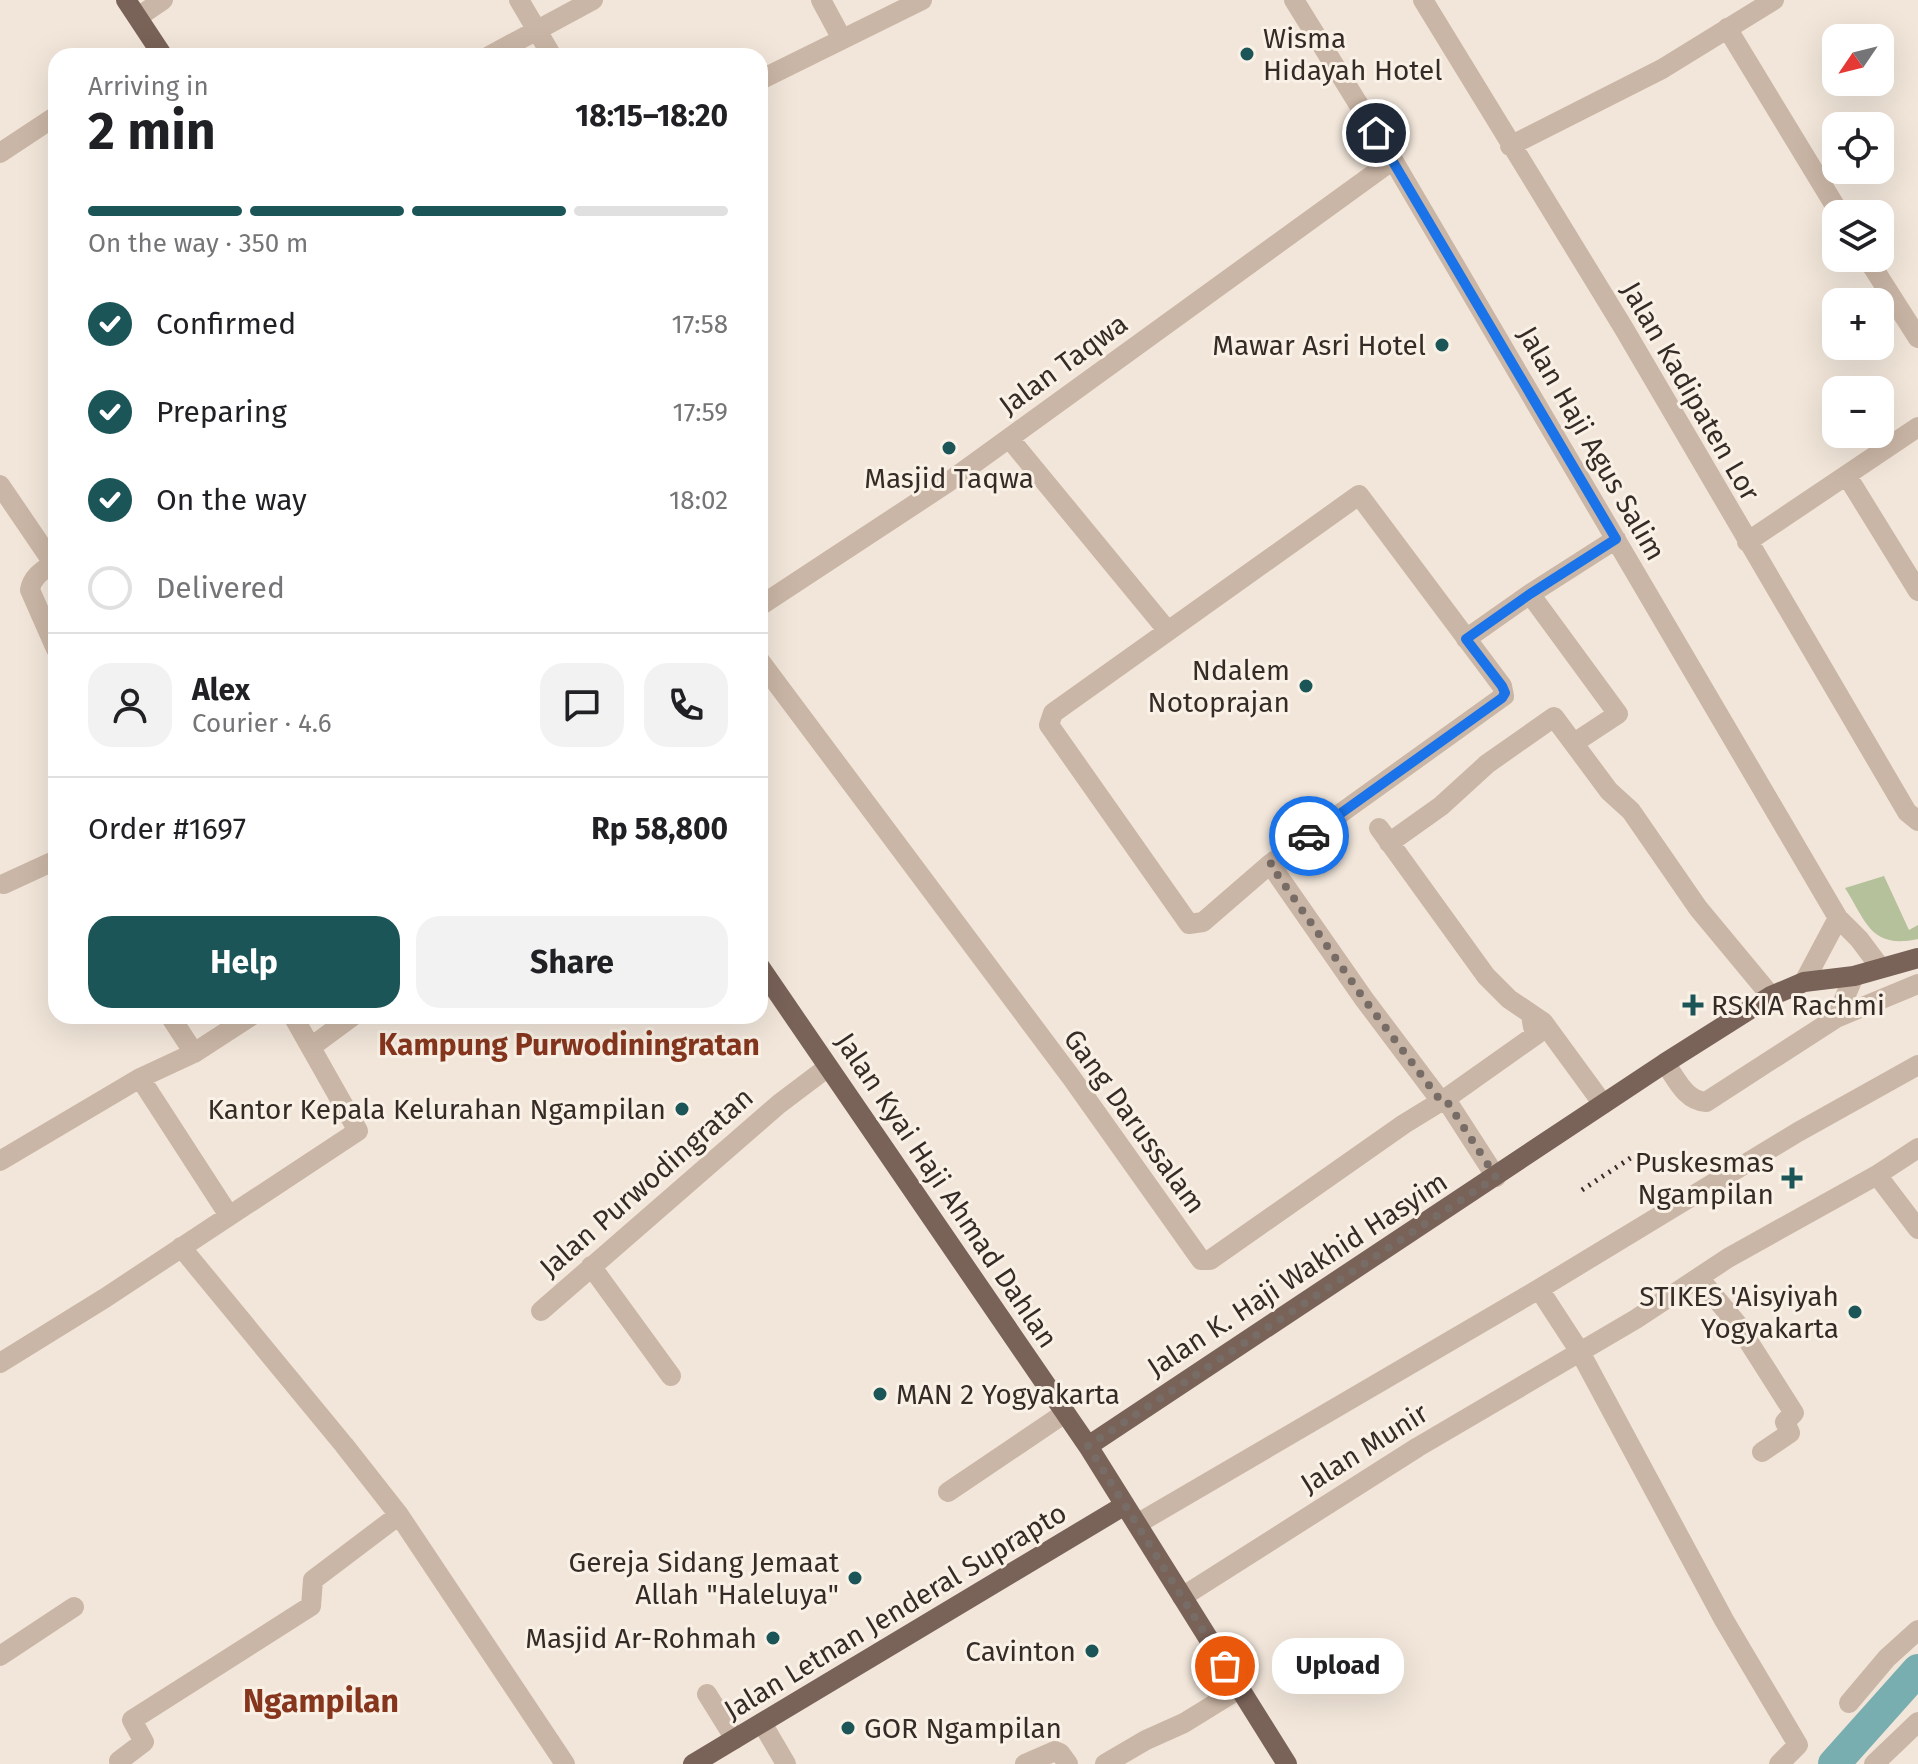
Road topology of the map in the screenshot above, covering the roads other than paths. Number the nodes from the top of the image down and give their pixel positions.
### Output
1 (163, 0) edge
2 (519, 0) edge
3 (593, 0) edge
4 (821, 0) edge
5 (922, 0) edge
6 (1294, 0) edge
7 (1423, 0) edge
8 (1774, 0) edge
9 (132, 9) edge
10 (1727, 28) junction
11 (537, 29) junction
12 (842, 39) junction
13 (153, 48) edge
14 (503, 48) edge
15 (548, 48) edge
16 (768, 76) edge
17 (48, 121) edge
18 (1510, 146) junction
19 (0, 153) edge
20 (1393, 160) junction
21 (1831, 200) edge
22 (1876, 272) edge
23 (1918, 338) edge
24 (1918, 427) edge
25 (1009, 438) junction
26 (1847, 476) junction
27 (0, 485) edge
28 (1616, 539) junction
29 (1747, 542) junction
30 (48, 552) edge
31 (48, 566) edge
32 (1918, 591) edge
33 (1530, 594) junction
34 (768, 601) edge
35 (1167, 630) junction
36 (48, 631) edge
37 (1466, 639) junction
38 (768, 672) edge
39 (1574, 743) junction
40 (1913, 817) edge
41 (48, 864) edge
42 (1270, 864) junction
43 (4, 884) dead end
44 (1838, 918) junction
45 (1918, 958) edge
46 (1880, 967) junction
47 (1854, 976) junction
48 (768, 979) edge
49 (1804, 982) junction
50 (1918, 984) edge
51 (1771, 996) junction
52 (1537, 1018) junction
53 (1836, 1018) junction
54 (175, 1024) edge
55 (239, 1024) edge
56 (298, 1024) edge
57 (342, 1024) edge
58 (311, 1047) junction
59 (194, 1053) junction
60 (1665, 1063) junction
61 (828, 1067) junction
62 (1916, 1069) edge
63 (138, 1079) junction
64 (1443, 1099) junction
65 (1603, 1104) junction
66 (1918, 1148) edge
67 (0, 1161) edge
68 (1877, 1175) junction
69 (1496, 1177) junction
70 (228, 1214) junction
71 (1918, 1229) edge
72 (181, 1247) junction
73 (591, 1266) junction
74 (1699, 1278) junction
75 (1539, 1289) junction
76 (541, 1311) dead end
77 (1580, 1352) junction
78 (0, 1363) edge
79 (671, 1376) dead end
80 (1065, 1413) junction
81 (1088, 1446) junction
82 (1762, 1452) dead end
83 (948, 1492) dead end
84 (1125, 1505) junction
85 (399, 1515) junction
86 (1137, 1524) junction
87 (1182, 1597) junction
88 (74, 1607) dead end
89 (1918, 1630) edge
90 (0, 1656) edge
91 (1239, 1689) junction
92 (707, 1694) dead end
93 (1849, 1703) dead end
94 (1918, 1722) edge
95 (762, 1723) junction
96 (735, 1739) junction
97 (121, 1764) edge
98 (565, 1764) edge
99 (693, 1764) edge
100 (786, 1764) edge
101 (1025, 1764) edge
102 (1068, 1764) edge
103 (1105, 1764) edge
104 (1287, 1764) edge
105 (1779, 1764) edge
106 (1874, 1764) edge

1 - 9 street
2 - 11 street
3 - 11 street
4 - 12 street
5 - 12 street
6 - 20 street, Jalan Haji Agus Salim
7 - 18 street, Jalan Kadipaten Lor
8 - 10 street
9 - 13 main road
10 - 18 street
10 - 21 street
11 - 14 street
11 - 15 street
12 - 16 street
17 - 19 street
18 - 29 street, Jalan Kadipaten Lor
20 - 25 street, Jalan Taqwa
20 - 28 street, Jalan Haji Agus Salim
22 - 23 street
24 - 26 street
25 - 34 street, Jalan Taqwa
25 - 35 street
26 - 29 street
26 - 32 street
27 - 30 street
28 - 33 street
28 - 44 street, Jalan Haji Agus Salim
29 - 40 street, Jalan Kadipaten Lor
31 - 36 street
33 - 37 street
33 - 39 street
35 - 37 street
35 - 42 street
37 - 42 street
38 - 64 street, Gang Darussalam
39 - 51 street
39 - 52 street
41 - 43 street
42 - 64 street
44 - 46 street, Jalan Haji Agus Salim
44 - 49 street
45 - 46 main road, Jalan K. Haji Wakhid Hasyim
46 - 47 main road, Jalan K. Haji Wakhid Hasyim
47 - 49 main road, Jalan K. Haji Wakhid Hasyim
47 - 53 street
48 - 61 main road, Jalan Kyai Haji Ahmad Dahlan
49 - 51 main road, Jalan K. Haji Wakhid Hasyim
50 - 53 street
51 - 60 main road, Jalan K. Haji Wakhid Hasyim
52 - 64 street, Gang Darussalam
52 - 65 street
53 - 60 street
54 - 59 street
55 - 59 street
56 - 58 street
57 - 58 street
58 - 70 street
59 - 63 street
60 - 65 main road, Jalan K. Haji Wakhid Hasyim
61 - 73 street, Jalan Purwodingratan
61 - 80 main road, Jalan Kyai Haji Ahmad Dahlan
62 - 75 street
63 - 67 street
63 - 70 street
64 - 69 street
65 - 69 main road, Jalan K. Haji Wakhid Hasyim
66 - 68 street, Jalan Munir
68 - 71 street
68 - 74 street, Jalan Munir
69 - 81 main road, Jalan K. Haji Wakhid Hasyim
70 - 72 street
72 - 78 street
72 - 85 street
73 - 76 street, Jalan Purwodingratan
73 - 79 street
74 - 77 street, Jalan Munir
74 - 82 street
75 - 77 street
75 - 86 street
77 - 87 street, Jalan Munir
77 - 105 street
80 - 81 main road, Jalan Kyai Haji Ahmad Dahlan
80 - 83 street
81 - 84 main road, Jalan Kyai Haji Ahmad Dahlan
84 - 86 main road, Jalan Kyai Haji Ahmad Dahlan
84 - 95 main road, Jalan Letnan Jenderal Suprapto
85 - 97 street
85 - 98 street
86 - 87 main road, Jalan Kyai Haji Ahmad Dahlan
87 - 91 main road, Jalan Kyai Haji Ahmad Dahlan
88 - 90 street
89 - 93 street
91 - 103 street
91 - 104 main road, Jalan Kyai Haji Ahmad Dahlan
92 - 96 street
94 - 106 street
95 - 96 main road, Jalan Letnan Jenderal Suprapto
95 - 100 street
96 - 99 main road, Jalan Letnan Jenderal Suprapto
101 - 102 street

